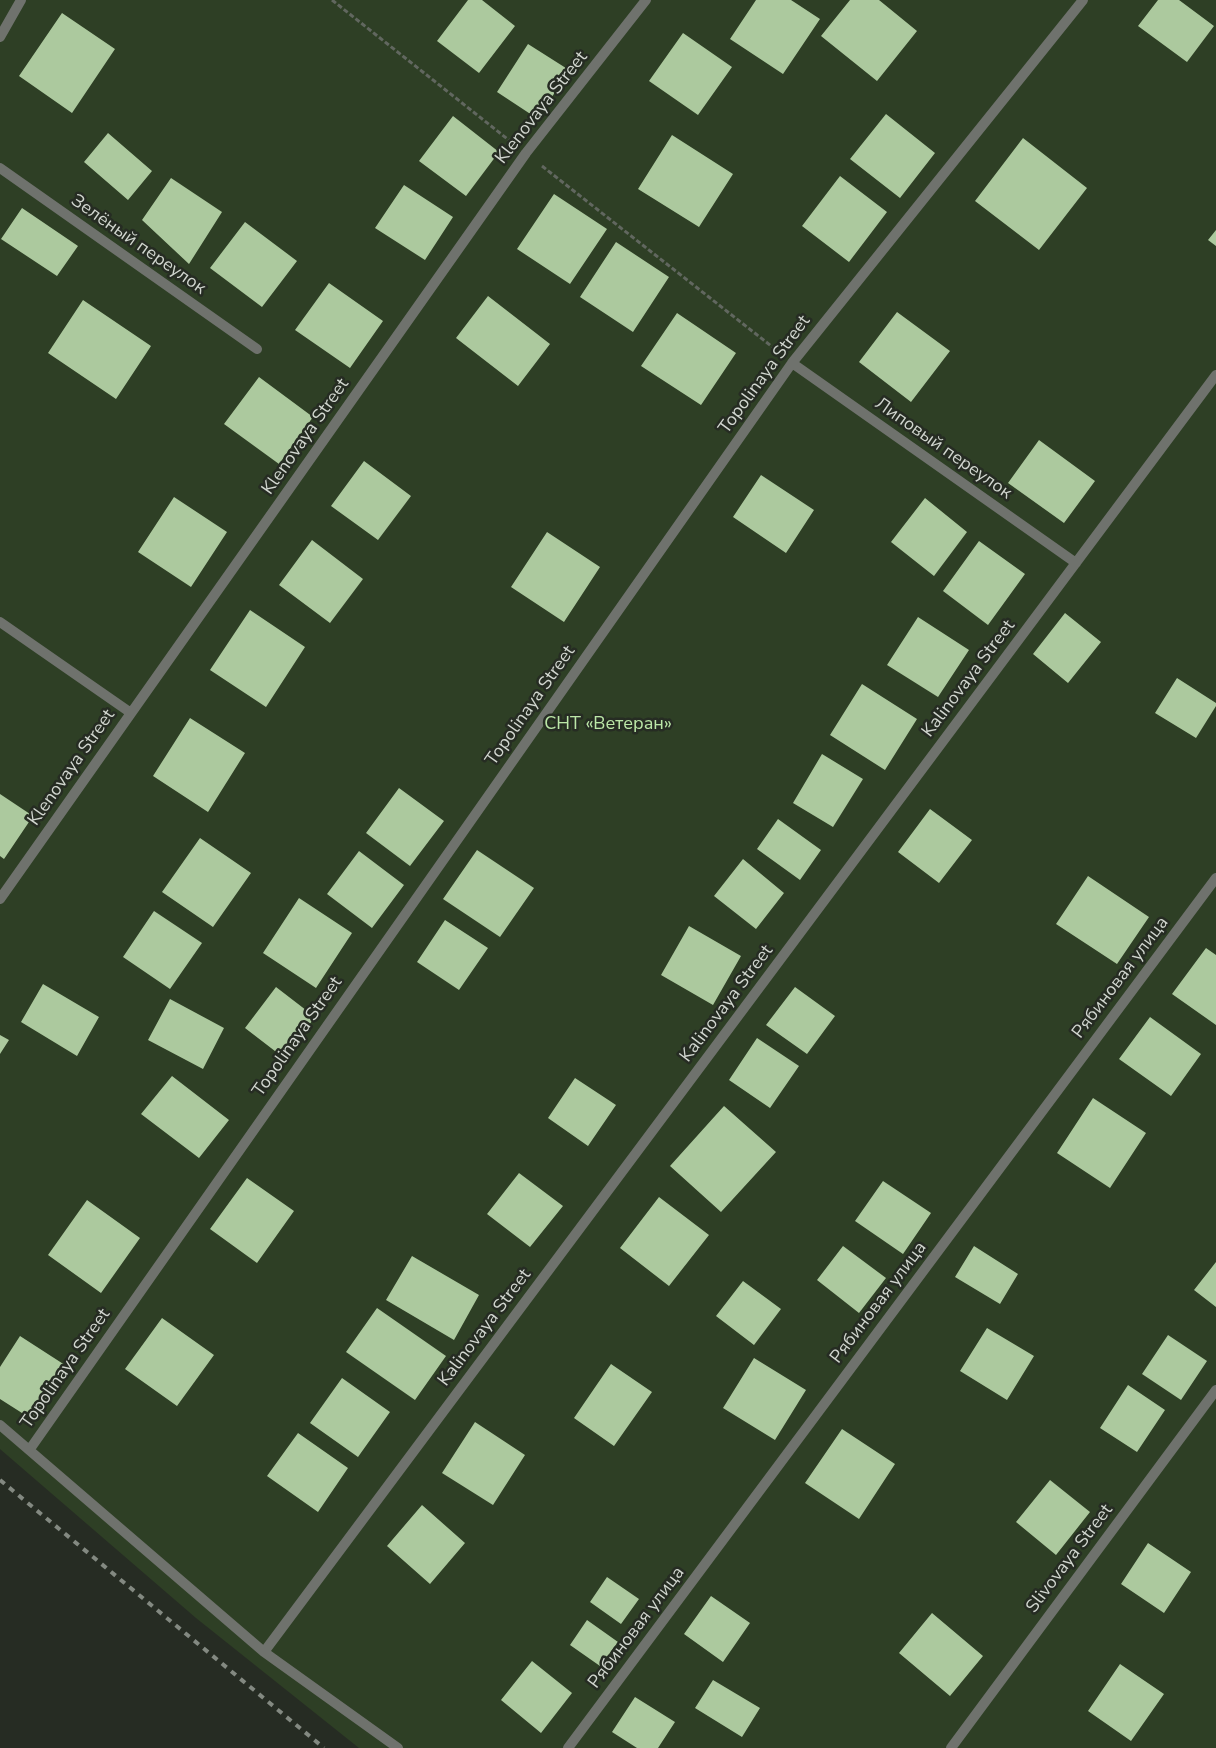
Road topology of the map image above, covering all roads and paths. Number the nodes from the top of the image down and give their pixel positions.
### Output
1 (21, 0) edge
2 (332, 0) edge
3 (646, 0) edge
4 (1084, 0) edge
5 (0, 37) edge
6 (526, 153) junction
7 (0, 168) edge
8 (257, 350) dead end
9 (792, 363) junction
10 (1216, 375) edge
11 (1076, 563) junction
12 (0, 622) edge
13 (132, 712) junction
14 (1216, 878) edge
15 (0, 899) edge
16 (1216, 1390) edge
17 (0, 1425) edge
18 (30, 1449) junction
19 (264, 1652) junction
20 (398, 1748) edge
21 (568, 1748) edge
22 (951, 1748) edge

1 - 5 street
2 - 6 path
3 - 6 street, Klenovaya Street
4 - 9 street, Topolinaya Street
6 - 9 path
6 - 13 street, Klenovaya Street
7 - 8 street, Зелёный переулок
9 - 11 street, Липовый переулок
9 - 18 street, Topolinaya Street
10 - 11 street, Kalinovaya Street
11 - 19 street, Kalinovaya Street
12 - 13 street
13 - 15 street, Klenovaya Street
14 - 21 street, Рябиновая улица
16 - 22 street, Slivovaya Street
17 - 18 street
18 - 19 street
19 - 20 street

